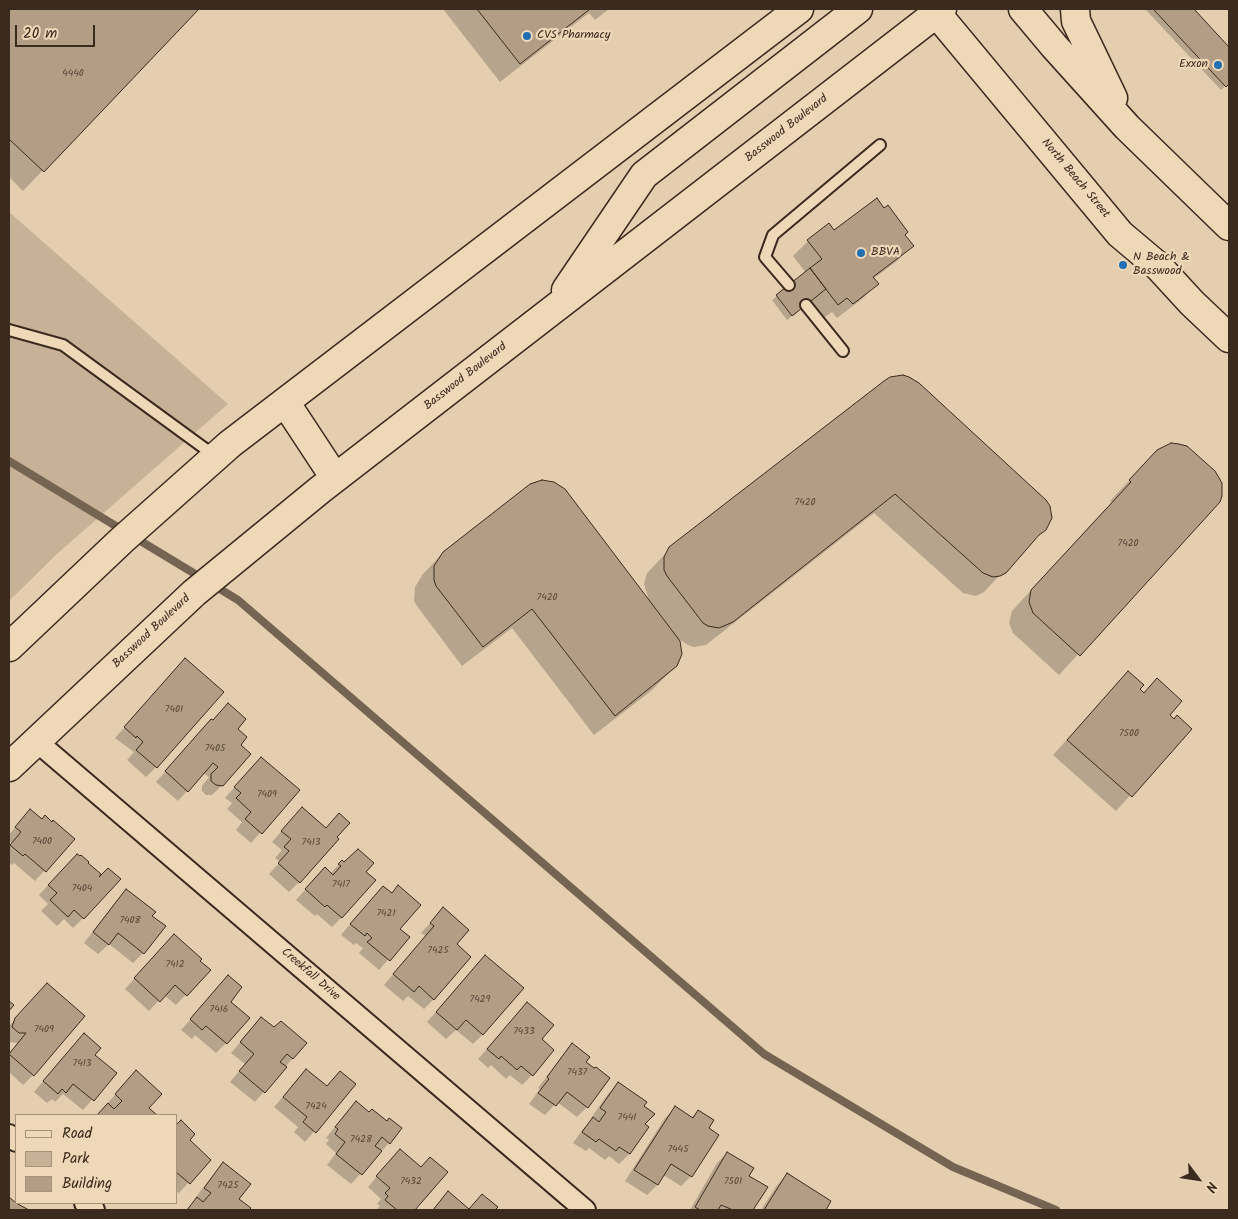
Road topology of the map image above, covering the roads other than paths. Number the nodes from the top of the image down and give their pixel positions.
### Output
1 (776, 9) edge
2 (799, 9) edge
3 (858, 9) edge
4 (1023, 9) edge
5 (1075, 9) edge
6 (938, 10) edge
7 (745, 50) junction
8 (1127, 127) junction
9 (880, 146) dead end
10 (1229, 226) edge
11 (789, 285) dead end
12 (806, 305) dead end
13 (551, 312) junction
14 (9, 330) edge
15 (1229, 338) edge
16 (843, 351) dead end
17 (285, 402) junction
18 (216, 456) junction
19 (335, 478) junction
20 (9, 648) edge
21 (35, 740) junction
22 (9, 767) edge
23 (585, 1210) edge

1 - 7 main road
2 - 7 main road
3 - 13 main road
4 - 8 main road
5 - 8 main road
6 - 13 main road, Basswood Boulevard
6 - 15 main road, North Beach Street
7 - 17 main road
8 - 10 main road
9 - 11 lane
12 - 16 lane
13 - 19 main road, Basswood Boulevard
14 - 18 lane
17 - 18 main road
17 - 19 main road
18 - 20 main road
19 - 21 main road, Basswood Boulevard
21 - 22 main road, Basswood Boulevard
21 - 23 street, Creekfall Drive

